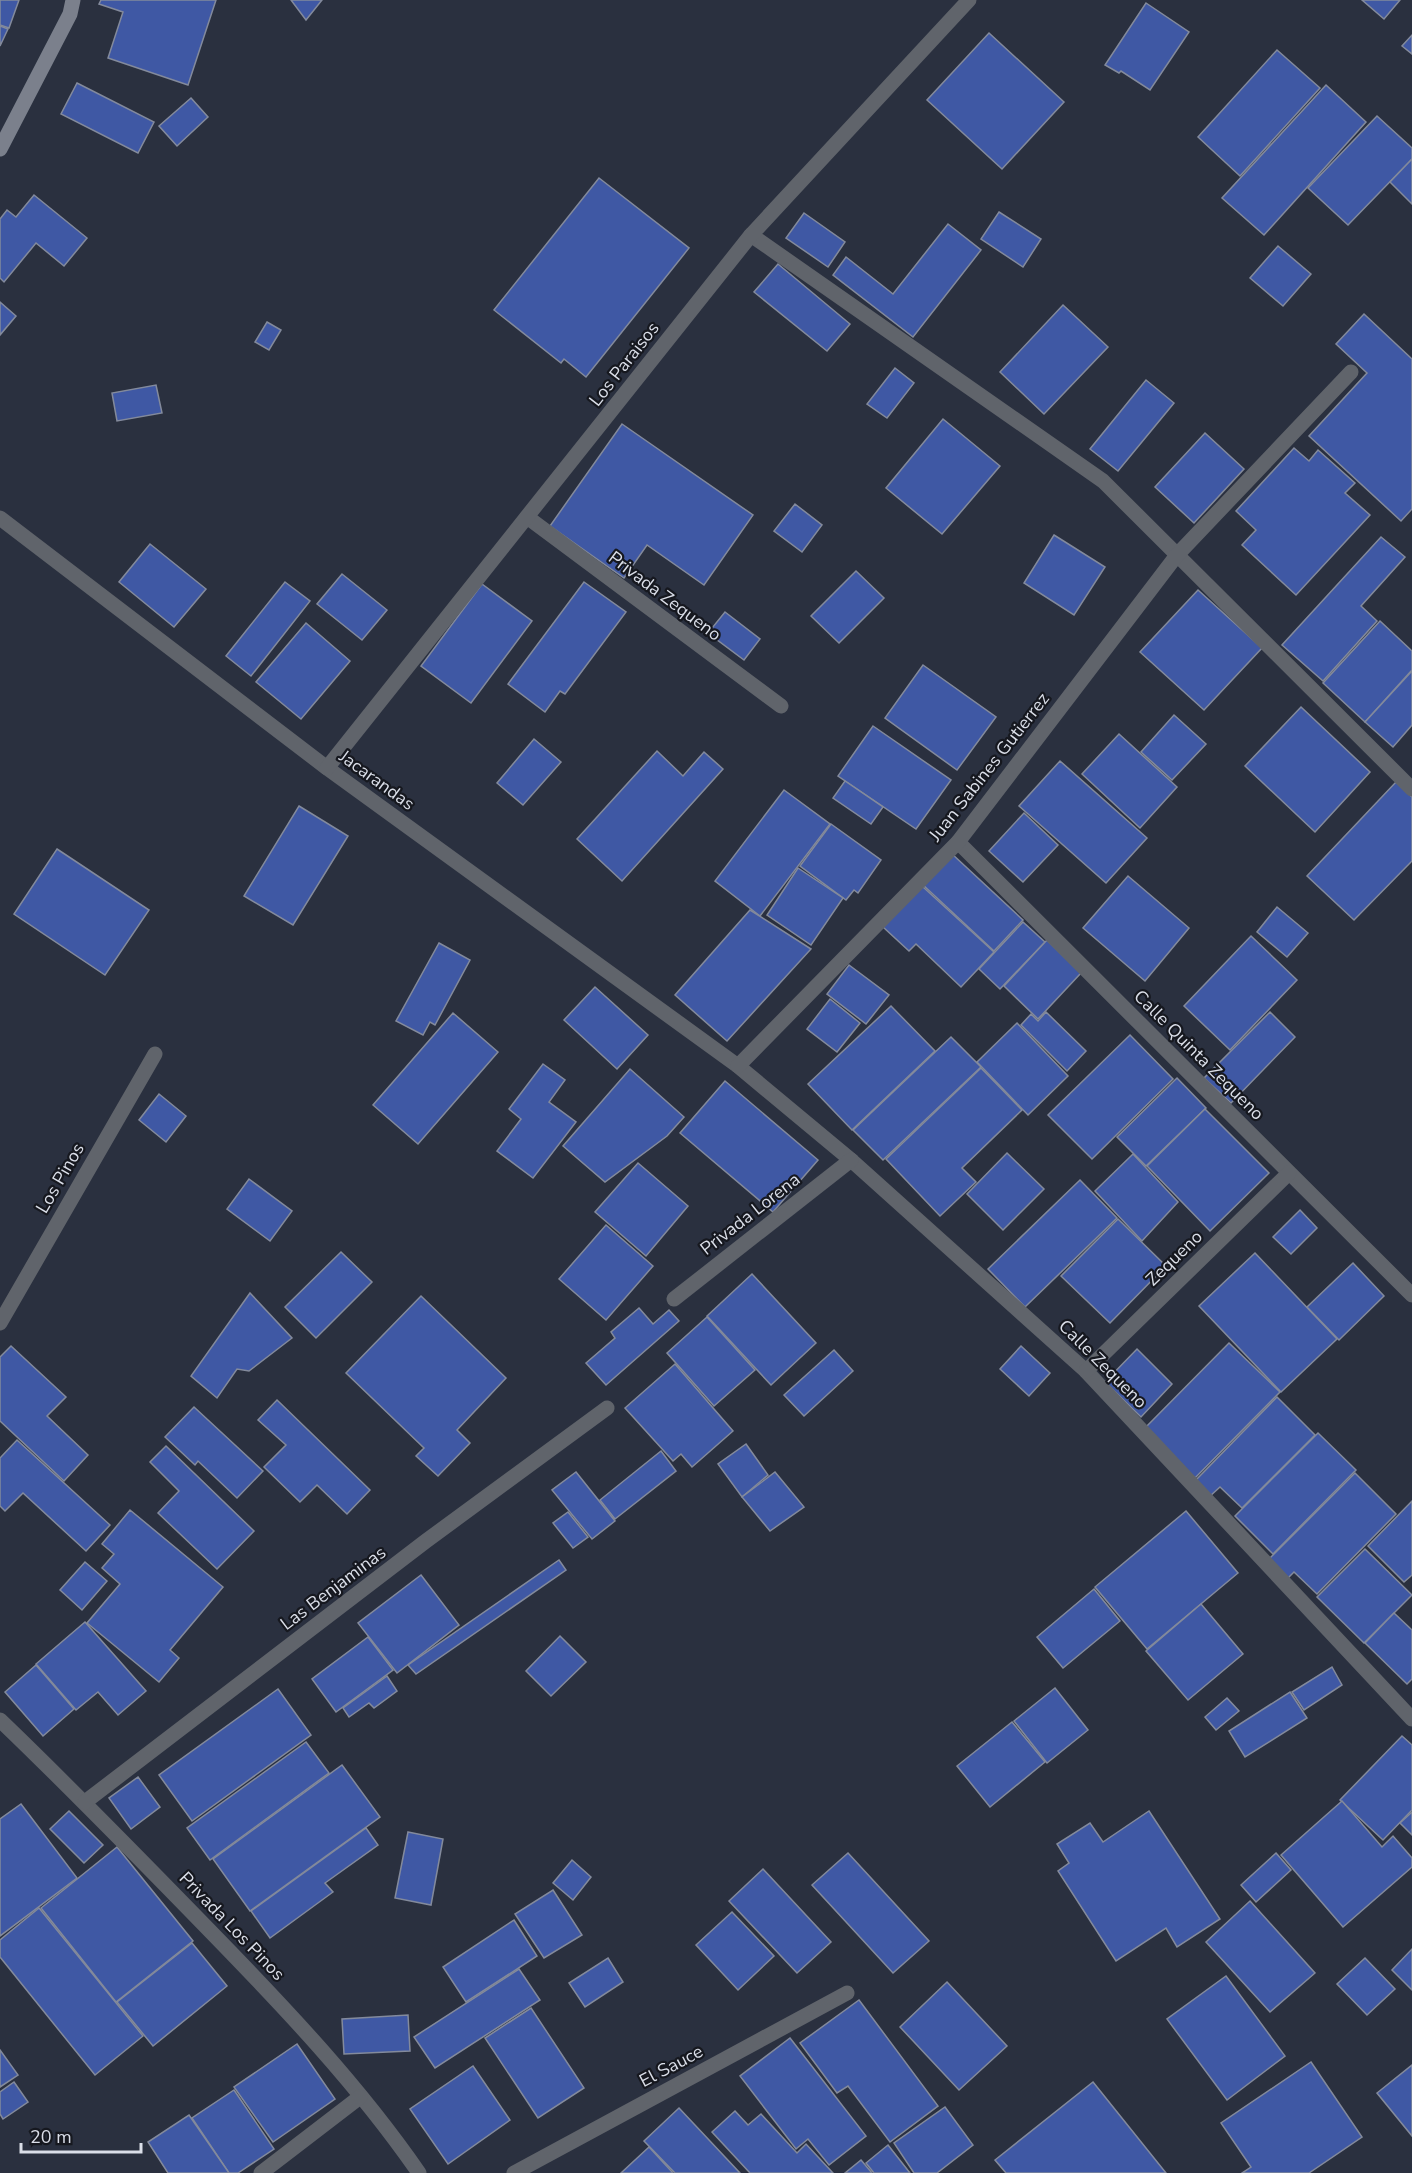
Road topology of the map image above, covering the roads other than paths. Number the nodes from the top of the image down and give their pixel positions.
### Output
1 (73, 0) edge
2 (969, 0) edge
3 (0, 149) edge
4 (751, 235) junction
5 (1351, 372) dead end
6 (0, 518) edge
7 (526, 518) junction
8 (1177, 555) junction
9 (781, 706) dead end
10 (327, 768) junction
11 (1412, 789) edge
12 (958, 842) junction
13 (155, 1054) dead end
14 (738, 1066) junction
15 (851, 1160) junction
16 (1289, 1173) junction
17 (1412, 1295) edge
18 (674, 1299) dead end
19 (0, 1323) edge
20 (1086, 1371) junction
21 (607, 1408) dead end
22 (1412, 1719) edge
23 (0, 1720) edge
24 (85, 1802) junction
25 (847, 1993) dead end
26 (360, 2097) junction
27 (261, 2173) edge
28 (419, 2173) edge
29 (514, 2173) edge

1 - 3 street
2 - 4 street, Los Paraisos
4 - 7 street, Los Paraisos
4 - 8 street
5 - 8 street, Juan Sabines Gutierrez
6 - 10 street, Jacarandas
7 - 9 street, Privada Zequeno
7 - 10 street, Los Paraisos
8 - 11 street
8 - 12 street, Juan Sabines Gutierrez
10 - 14 street, Jacarandas
12 - 14 street, Juan Sabines Gutierrez
12 - 16 street, Calle Quinta Zequeno
13 - 19 street, Los Pinos
14 - 15 street, Calle Zequeno
15 - 18 street, Privada Lorena
15 - 20 street, Calle Zequeno
16 - 17 street, Calle Quinta Zequeno
16 - 20 street, Zequeno
20 - 22 street, Calle Zequeno
21 - 24 street, Las Benjaminas
23 - 24 street, Privada Los Pinos
24 - 26 street, Privada Los Pinos
25 - 29 street, El Sauce
26 - 27 street
26 - 28 street, Privada Los Pinos

